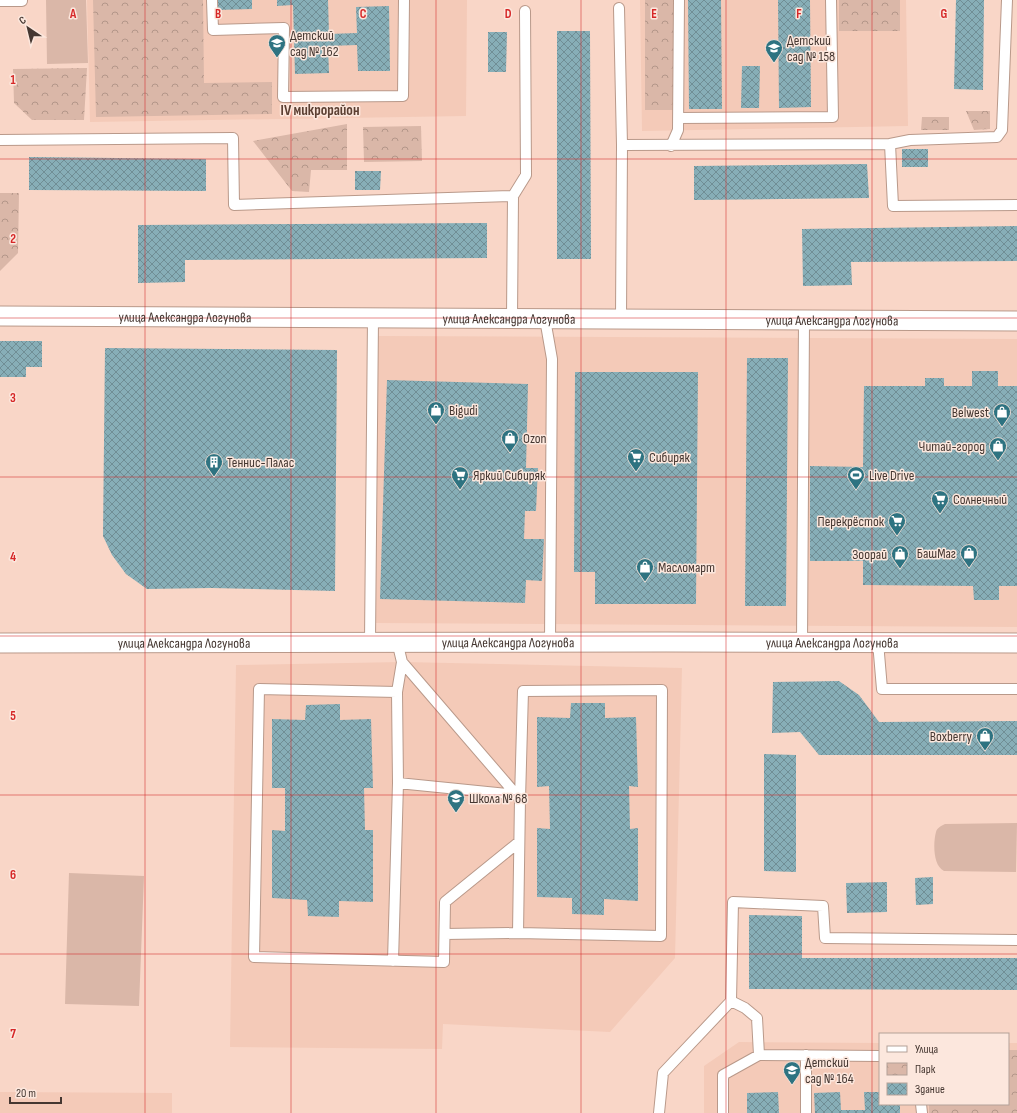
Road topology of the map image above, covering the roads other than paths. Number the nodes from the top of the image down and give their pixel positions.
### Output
1 (22, 0) edge
2 (212, 0) edge
3 (404, 0) edge
4 (679, 0) edge
5 (831, 0) edge
6 (1007, 0) edge
7 (0, 1) edge
8 (619, 8) dead end
9 (525, 11) dead end
10 (678, 118) junction
11 (0, 140) edge
12 (890, 144) junction
13 (622, 145) junction
14 (670, 146) junction
15 (513, 196) junction
16 (1017, 205) edge
17 (0, 316) edge
18 (373, 318) junction
19 (512, 318) junction
20 (545, 319) junction
21 (621, 319) junction
22 (804, 321) junction
23 (1017, 321) edge
24 (370, 641) junction
25 (397, 642) junction
26 (550, 642) junction
27 (878, 642) junction
28 (0, 643) edge
29 (802, 643) junction
30 (1017, 643) edge
31 (402, 662) junction
32 (1017, 689) edge
33 (397, 692) junction
34 (398, 783) junction
35 (518, 797) junction
36 (519, 842) junction
37 (518, 933) junction
38 (445, 934) junction
39 (1017, 940) edge
40 (393, 961) junction
41 (731, 1001) junction
42 (759, 1055) junction
43 (806, 1055) junction
44 (879, 1056) edge
45 (806, 1112) edge
46 (659, 1113) edge
47 (723, 1113) edge

1 - 7 lane
2 - 3 lane
4 - 10 lane
5 - 10 lane
6 - 12 lane
8 - 13 lane
9 - 15 lane
10 - 14 lane
11 - 15 lane
12 - 14 lane
12 - 16 lane
13 - 14 lane
13 - 21 lane
15 - 19 lane
17 - 18 street, улица Александра Логунова
18 - 19 street, улица Александра Логунова
18 - 24 lane
19 - 20 street, улица Александра Логунова
20 - 21 street, улица Александра Логунова
20 - 26 lane
21 - 22 street, улица Александра Логунова
22 - 23 street, улица Александра Логунова
22 - 29 lane
24 - 25 street, улица Александра Логунова
24 - 28 street, улица Александра Логунова
25 - 26 street, улица Александра Логунова
25 - 31 lane
26 - 29 street, улица Александра Логунова
27 - 29 street, улица Александра Логунова
27 - 30 street, улица Александра Логунова
27 - 32 lane
31 - 33 lane
31 - 35 lane
33 - 34 lane
33 - 40 lane
34 - 35 lane
34 - 40 lane
35 - 36 lane
35 - 37 lane
36 - 37 lane
36 - 38 lane
37 - 38 lane
38 - 40 lane
39 - 41 lane
41 - 42 lane
41 - 46 lane
42 - 43 lane
42 - 47 lane
43 - 44 lane
43 - 45 lane

